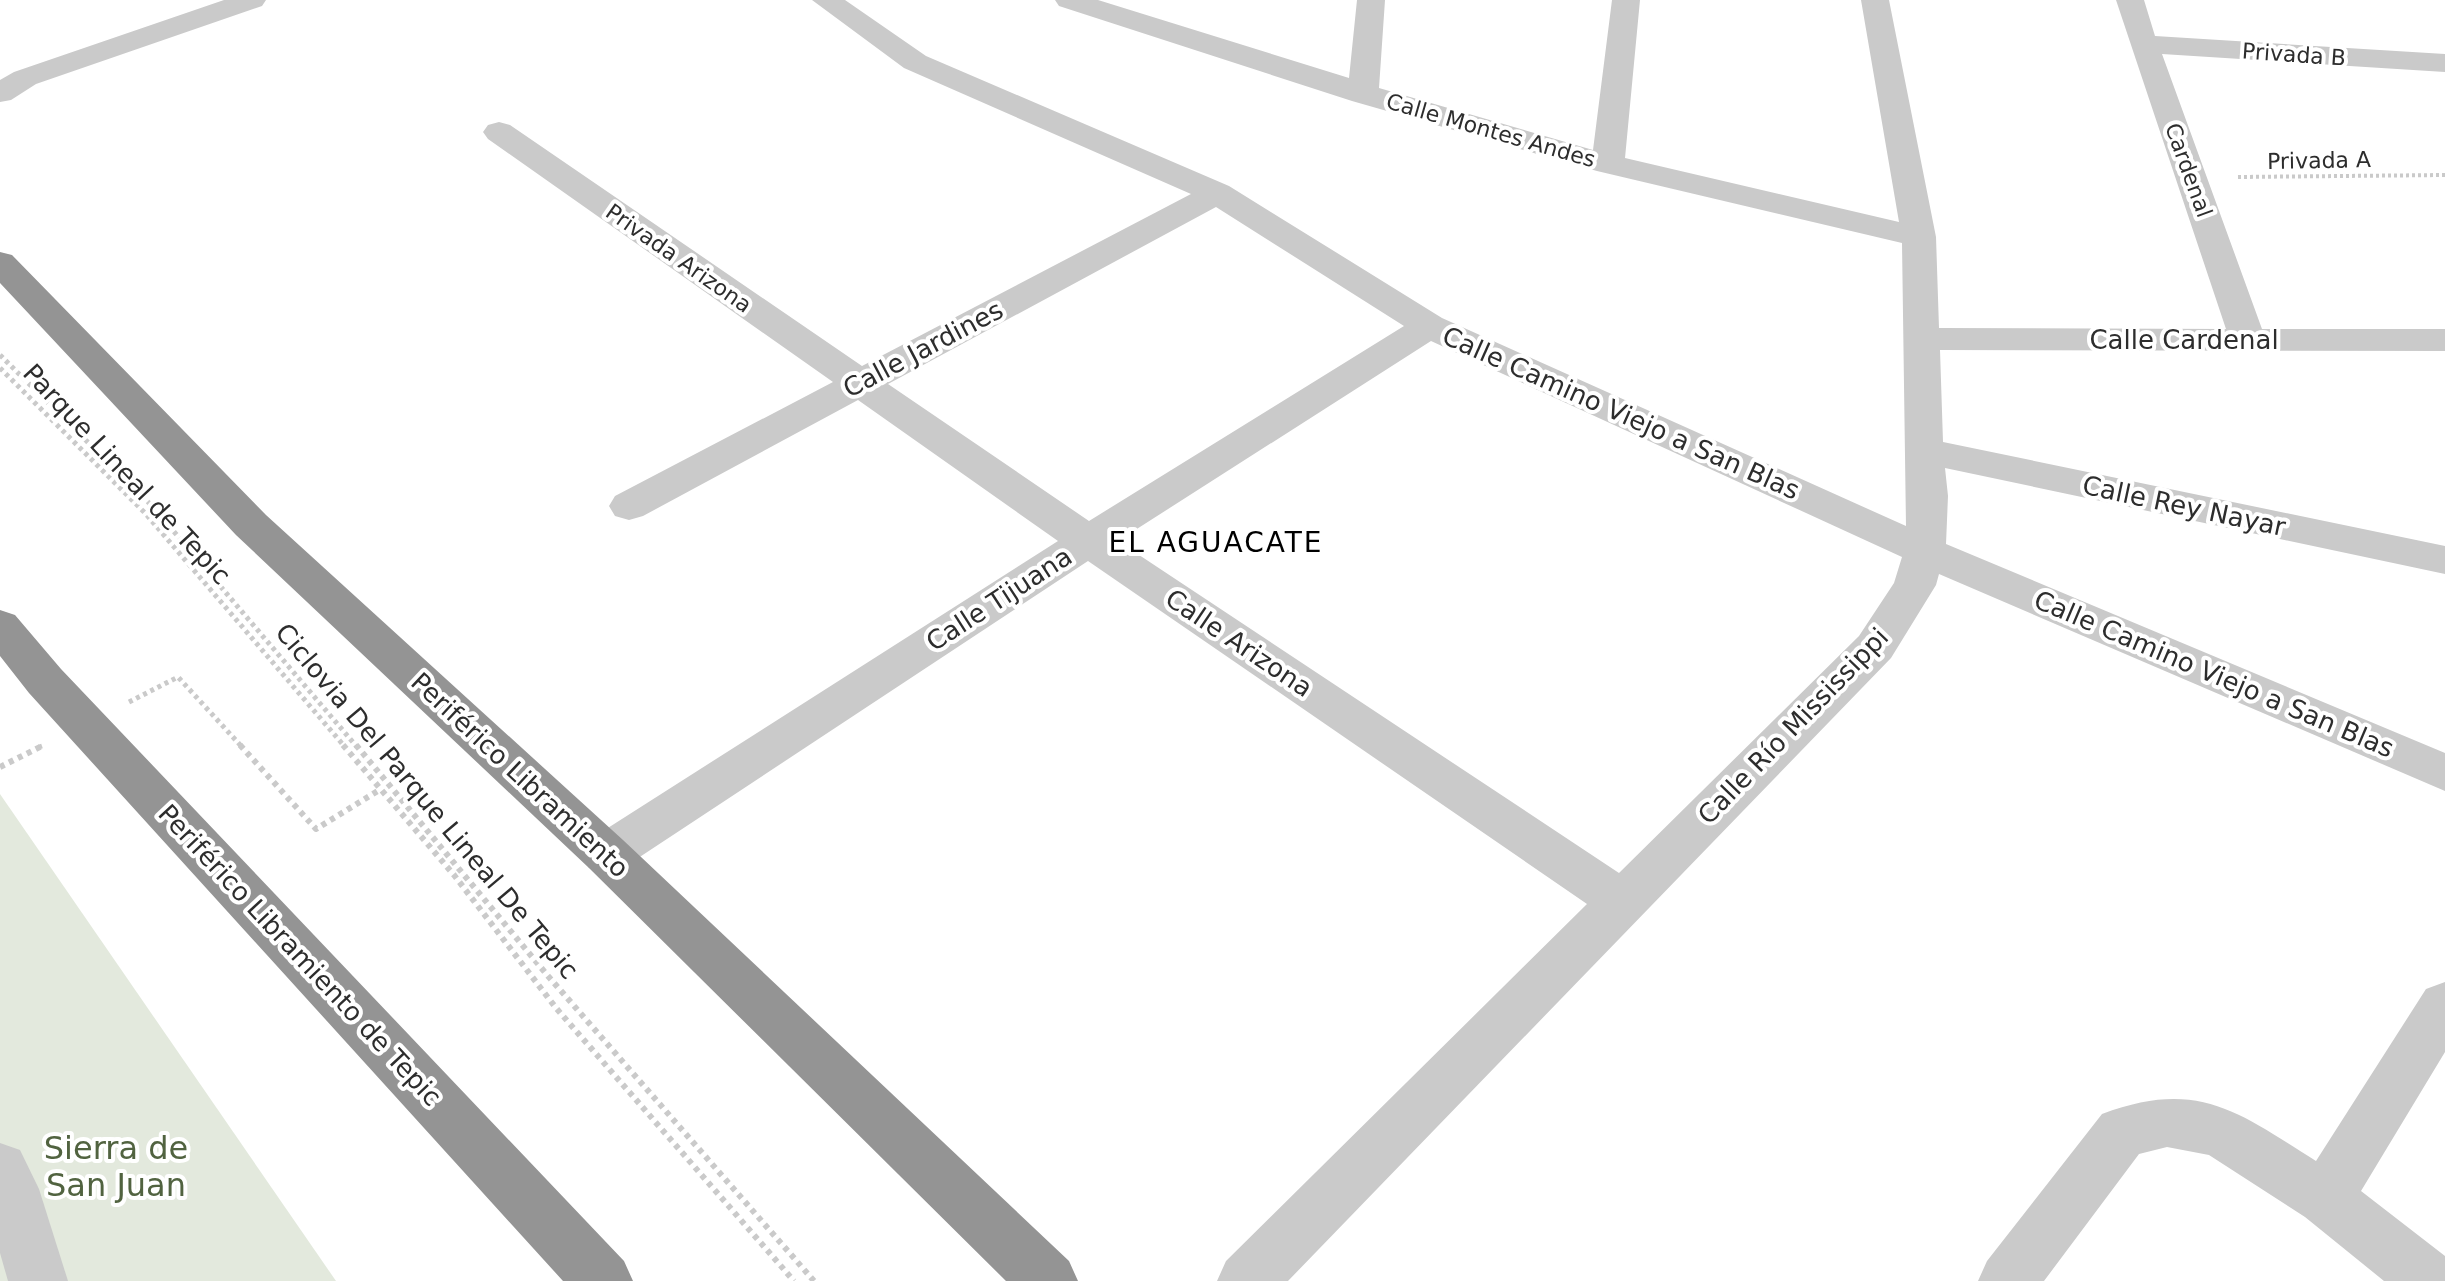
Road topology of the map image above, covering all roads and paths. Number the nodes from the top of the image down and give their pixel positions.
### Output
1 (252, 0) edge
2 (826, 0) edge
3 (1069, 0) edge
4 (1371, 0) edge
5 (1626, 0) edge
6 (1875, 0) edge
7 (2130, 0) edge
8 (2143, 44) junction
9 (2445, 63) edge
10 (0, 93) edge
11 (1363, 94) junction
12 (499, 132) dead end
13 (1608, 164) junction
14 (2445, 175) edge
15 (2193, 178) junction
16 (1217, 193) junction
17 (1919, 237) junction
18 (0, 262) edge
19 (1429, 326) junction
20 (1923, 339) junction
21 (2248, 340) junction
22 (2445, 340) edge
23 (0, 355) edge
24 (0, 368) edge
25 (858, 384) junction
26 (1924, 451) junction
27 (629, 506) dead end
28 (1088, 541) junction
29 (1925, 551) junction
30 (2445, 560) edge
31 (0, 626) edge
32 (123, 705) dead end
33 (55, 740) dead end
34 (0, 767) edge
35 (2445, 773) edge
36 (377, 791) junction
37 (606, 854) junction
38 (1622, 901) junction
39 (2445, 1005) edge
40 (5, 1179) edge
41 (2325, 1198) junction
42 (38, 1281) edge
43 (603, 1281) edge
44 (794, 1281) edge
45 (814, 1281) edge
46 (1048, 1281) edge
47 (1247, 1281) edge
48 (2008, 1281) edge
49 (2430, 1281) edge

1 - 10 street
2 - 16 street, Calle Camino Viejo a San Blas
3 - 11 street, Calle Montes Andes
4 - 11 street
5 - 13 street
6 - 17 street, Calle Río Mississippi
7 - 8 street, Cardenal
8 - 9 street, Privada B
8 - 15 street, Cardenal
11 - 13 street, Calle Montes Andes
12 - 25 street, Privada Arizona
13 - 17 street, Calle Montes Andes
14 - 15 path, Privada A
15 - 21 street, Cardenal
16 - 19 street, Calle Camino Viejo a San Blas
16 - 25 street, Calle Jardines
17 - 20 street, Calle Río Mississippi
18 - 37 highway, Periférico Libramiento
19 - 28 street, Calle Tijuana
19 - 29 street, Calle Camino Viejo a San Blas
20 - 21 street, Calle Cardenal
20 - 26 street, Calle Río Mississippi
21 - 22 street, Calle Cardenal
23 - 45 path, Ciclovia Del Parque Lineal De Tepic
24 - 36 path, Parque Lineal de Tepic
25 - 27 street, Calle Jardines
25 - 28 street, Calle Arizona
26 - 29 street, Calle Río Mississippi
26 - 30 street, Calle Rey Nayar
28 - 37 street, Calle Tijuana
28 - 38 street, Calle Arizona
29 - 35 street, Calle Camino Viejo a San Blas
29 - 38 street, Calle Río Mississippi
31 - 43 highway, Periférico Libramiento de Tepic
32 - 36 path
33 - 34 path
36 - 44 path, Parque Lineal de Tepic
37 - 46 highway, Periférico Libramiento
38 - 47 street, Calle Río Mississippi
39 - 41 street
40 - 42 street
41 - 48 street
41 - 49 street

